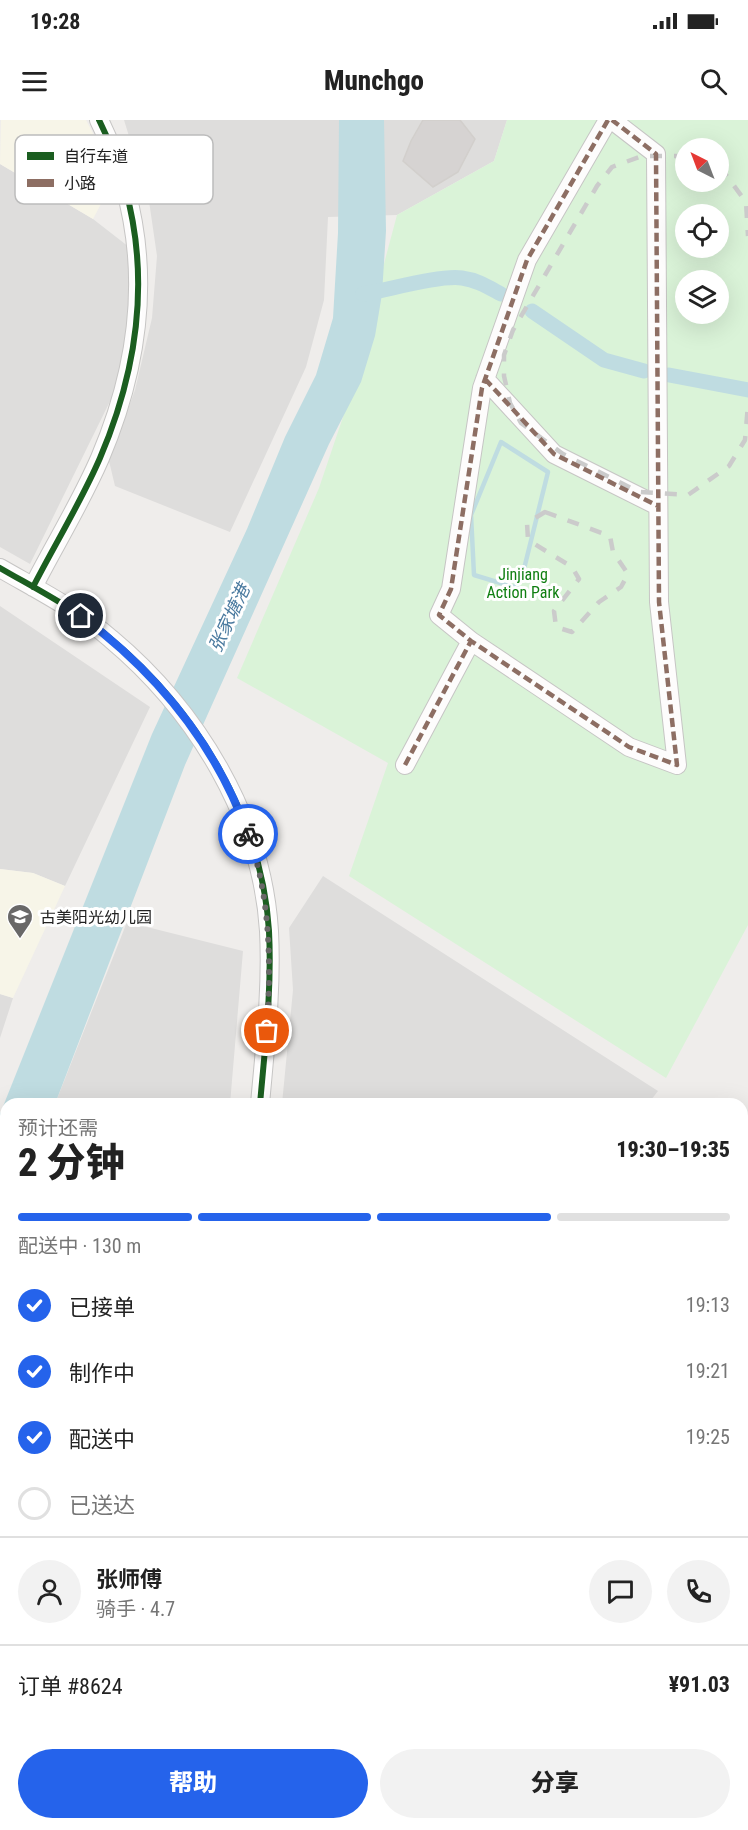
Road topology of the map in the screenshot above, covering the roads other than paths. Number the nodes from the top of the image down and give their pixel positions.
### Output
1 (99, 120) edge
2 (610, 120) edge
3 (106, 135) edge
4 (130, 204) edge
5 (485, 379) junction
6 (658, 506) junction
7 (0, 568) edge
8 (33, 587) junction
9 (471, 641) junction
10 (405, 765) dead end
11 (260, 1098) edge

1 - 3 street
2 - 5 street
2 - 6 street
4 - 8 street
5 - 6 street
5 - 9 street
6 - 9 street
7 - 8 street
8 - 11 street
9 - 10 street

